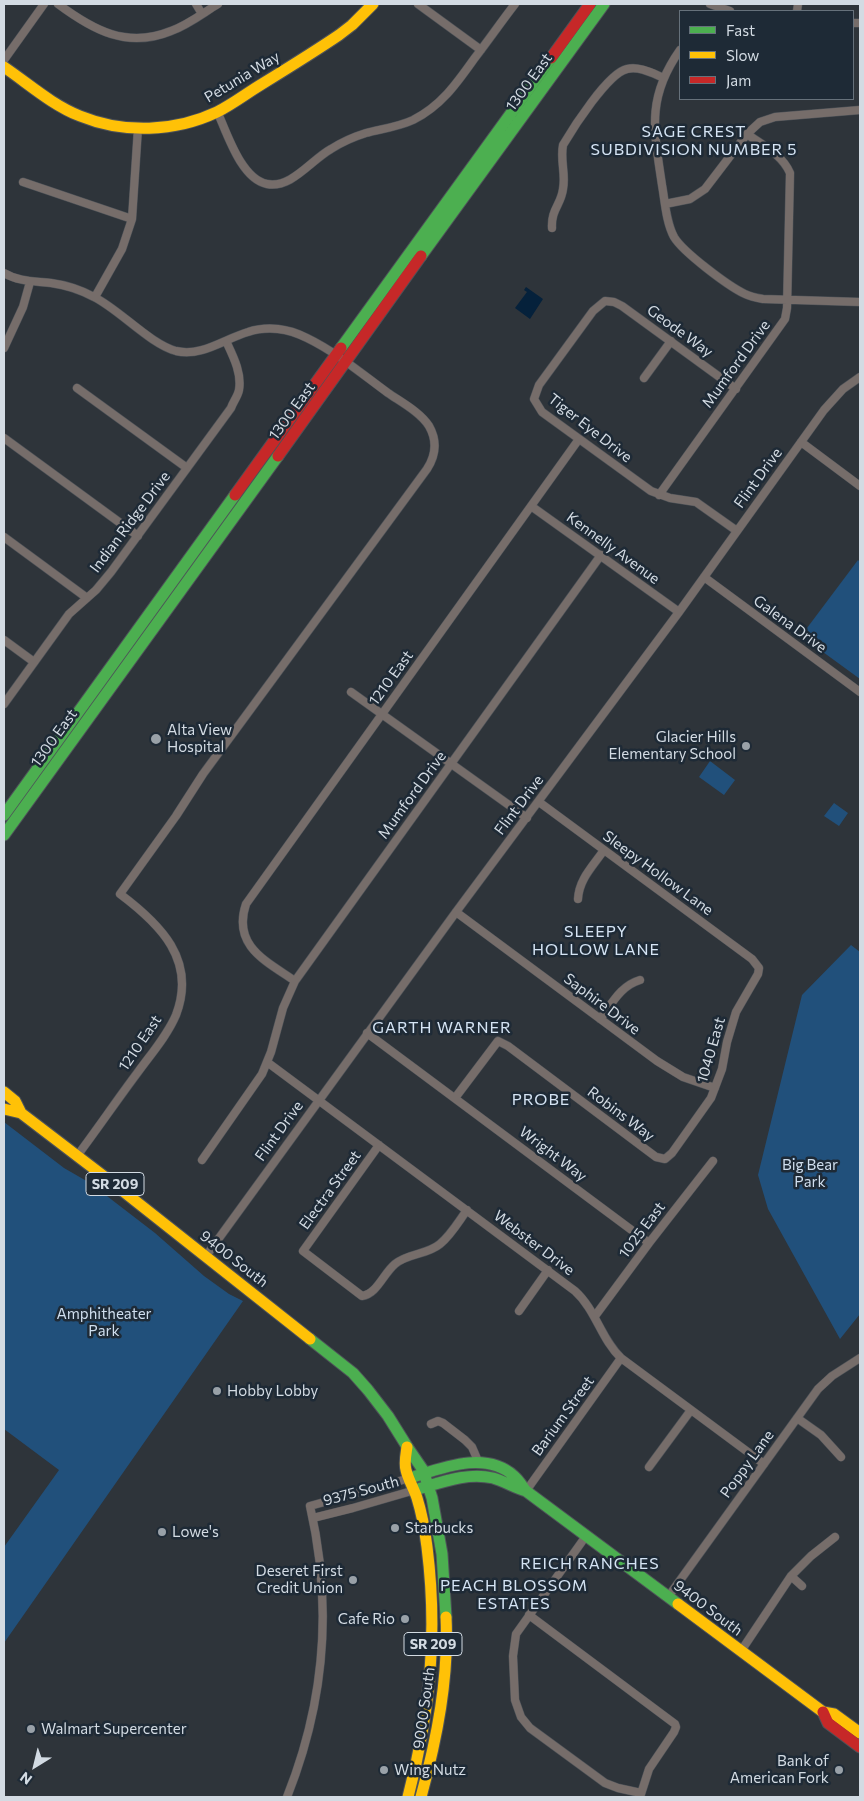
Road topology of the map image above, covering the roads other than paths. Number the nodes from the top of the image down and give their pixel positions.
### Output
1 (44, 4) edge
2 (58, 4) edge
3 (196, 4) edge
4 (218, 4) edge
5 (373, 4) edge
6 (418, 4) edge
7 (515, 4) edge
8 (590, 4) edge
9 (604, 4) edge
10 (711, 4) edge
11 (727, 10) edge
12 (202, 14) junction
13 (481, 50) junction
14 (679, 52) edge
15 (4, 60) edge
16 (4, 67) edge
17 (664, 78) junction
18 (860, 110) edge
19 (217, 112) junction
20 (138, 128) junction
21 (747, 134) junction
22 (23, 182) dead end
23 (665, 204) junction
24 (132, 219) junction
25 (552, 228) dead end
26 (4, 273) edge
27 (30, 282) junction
28 (95, 297) junction
29 (787, 300) junction
30 (605, 301) joint
31 (860, 302) edge
32 (226, 341) junction
33 (670, 342) junction
34 (4, 348) edge
35 (336, 355) junction
36 (346, 362) junction
37 (860, 376) edge
38 (644, 378) dead end
39 (77, 388) dead end
40 (736, 389) junction
41 (4, 438) edge
42 (579, 439) junction
43 (801, 442) junction
44 (187, 468) junction
45 (860, 486) edge
46 (659, 495) junction
47 (531, 506) junction
48 (738, 531) junction
49 (138, 536) junction
50 (4, 537) edge
51 (600, 556) junction
52 (704, 577) junction
53 (87, 598) junction
54 (679, 612) junction
55 (4, 640) edge
56 (34, 662) junction
57 (351, 692) dead end
58 (860, 692) edge
59 (4, 704) edge
60 (382, 714) junction
61 (451, 764) junction
62 (539, 802) junction
63 (4, 815) edge
64 (527, 818) junction
65 (4, 835) edge
66 (604, 850) junction
67 (578, 899) dead end
68 (456, 912) junction
69 (759, 968) joint
70 (640, 980) dead end
71 (295, 981) junction
72 (600, 1019) junction
73 (367, 1033) junction
74 (267, 1062) junction
75 (715, 1088) junction
76 (4, 1092) edge
77 (455, 1098) junction
78 (319, 1100) junction
79 (4, 1109) edge
80 (21, 1114) junction
81 (379, 1145) junction
82 (77, 1156) junction
83 (665, 1159) joint
84 (202, 1160) dead end
85 (713, 1161) dead end
86 (466, 1210) junction
87 (649, 1243) junction
88 (206, 1256) junction
89 (548, 1270) junction
90 (519, 1311) dead end
91 (595, 1316) junction
92 (622, 1358) junction
93 (860, 1358) edge
94 (690, 1410) junction
95 (797, 1418) junction
96 (431, 1424) dead end
97 (406, 1448) junction
98 (841, 1457) dead end
99 (478, 1462) junction
100 (764, 1464) junction
101 (649, 1467) dead end
102 (424, 1474) junction
103 (410, 1478) junction
104 (428, 1486) junction
105 (415, 1490) junction
106 (526, 1491) junction
107 (313, 1518) junction
108 (586, 1536) junction
109 (835, 1537) dead end
110 (791, 1576) junction
111 (802, 1586) dead end
112 (668, 1597) junction
113 (529, 1615) junction
114 (741, 1652) junction
115 (824, 1712) junction
116 (860, 1733) edge
117 (860, 1747) edge
118 (641, 1795) edge
119 (287, 1797) edge
120 (408, 1797) edge
121 (421, 1797) edge

1 - 15 street
2 - 12 street
3 - 12 street
4 - 12 street
5 - 19 main road, Petunia Way
6 - 13 street
7 - 13 street
8 - 35 main road, 1300 East
9 - 36 main road, 1300 East
10 - 11 street
13 - 19 street
14 - 17 street
16 - 20 main road, Petunia Way
17 - 23 street
17 - 25 street
18 - 21 street
19 - 20 main road, Petunia Way
20 - 24 street
21 - 23 street
21 - 29 street, Mumford Drive
22 - 24 street
23 - 29 street
24 - 28 street
26 - 27 street
27 - 28 street
27 - 34 street
28 - 32 street
29 - 31 street
29 - 40 street, Mumford Drive
30 - 33 street, Geode Way
30 - 42 street, Tiger Eye Drive
32 - 35 street
32 - 44 street, Indian Ridge Drive
33 - 38 street
33 - 40 street, Geode Way
35 - 36 street
35 - 63 main road, 1300 East
36 - 65 main road, 1300 East
36 - 82 street, 1210 East
37 - 43 street, Flint Drive
39 - 44 street
40 - 46 street, Mumford Drive
41 - 49 street
42 - 46 street, Tiger Eye Drive
42 - 47 street, 1210 East
43 - 45 street
43 - 48 street, Flint Drive
44 - 49 street, Indian Ridge Drive
46 - 48 street, Tiger Eye Drive
47 - 51 street, Kennelly Avenue
47 - 60 street, 1210 East
48 - 52 street, Flint Drive
49 - 53 street, Indian Ridge Drive
50 - 53 street
51 - 54 street, Kennelly Avenue
51 - 61 street, Mumford Drive
52 - 54 street, Flint Drive
52 - 58 street, Galena Drive
53 - 56 street, Indian Ridge Drive
54 - 62 street, Flint Drive
55 - 56 street
56 - 59 street, Indian Ridge Drive
57 - 60 street
60 - 61 street
60 - 71 street, 1210 East
61 - 64 street
61 - 71 street, Mumford Drive
62 - 64 street, Flint Drive
62 - 66 street, Sleepy Hollow Lane
64 - 68 street, Flint Drive
66 - 67 street
66 - 69 street, Sleepy Hollow Lane
68 - 72 street, Saphire Drive
68 - 73 street, Flint Drive
69 - 75 street, 1040 East
70 - 72 street
71 - 74 street, Mumford Drive
72 - 75 street, Saphire Drive
73 - 77 street, Wright Way
73 - 78 street, Flint Drive
74 - 78 street, Webster Drive
74 - 84 street, Mumford Drive
75 - 83 street, 1040 East
76 - 80 main road, 9400 South / SR 209
77 - 83 street, Robins Way
77 - 87 street, Wright Way
78 - 81 street, Webster Drive
78 - 88 street, Flint Drive
79 - 80 main road, 9400 South / SR 209
80 - 82 main road, 9400 South / SR 209
81 - 86 street, Webster Drive
81 - 86 street, Electra Street
82 - 88 main road, 9400 South / SR 209
85 - 87 street, 1025 East
86 - 89 street, Webster Drive
87 - 91 street, 1025 East
88 - 97 main road, 9400 South / SR 209
89 - 90 street
89 - 91 street, Webster Drive
91 - 92 street, Webster Drive
92 - 94 street, Webster Drive
92 - 106 street, Barium Street
93 - 95 street, Poppy Lane
94 - 100 street, Webster Drive
94 - 101 street
95 - 98 street
95 - 100 street, Poppy Lane
96 - 99 street
97 - 102 main road, 9400 South / SR 209
97 - 103 main road, 9400 South / SR 209
99 - 102 main road, 9400 South
99 - 106 main road, 9400 South
100 - 112 street, Poppy Lane
102 - 103 main road, 9400 South
102 - 104 main road, 9000 South / SR 209
103 - 105 main road, 9000 South / SR 209
103 - 107 street, 9375 South
104 - 105 main road, 9400 South
104 - 106 main road, 9400 South
104 - 121 main road, 9000 South / SR 209
105 - 107 street, 9375 South
105 - 120 main road, 9000 South / SR 209
106 - 108 main road, 9400 South
107 - 119 street
108 - 112 main road, 9400 South
108 - 113 street
109 - 110 street
110 - 111 street
110 - 114 street
112 - 114 main road, 9400 South
113 - 118 street
113 - 118 street
114 - 115 main road, 9400 South
115 - 116 main road, 9400 South
115 - 117 main road, 9400 South

